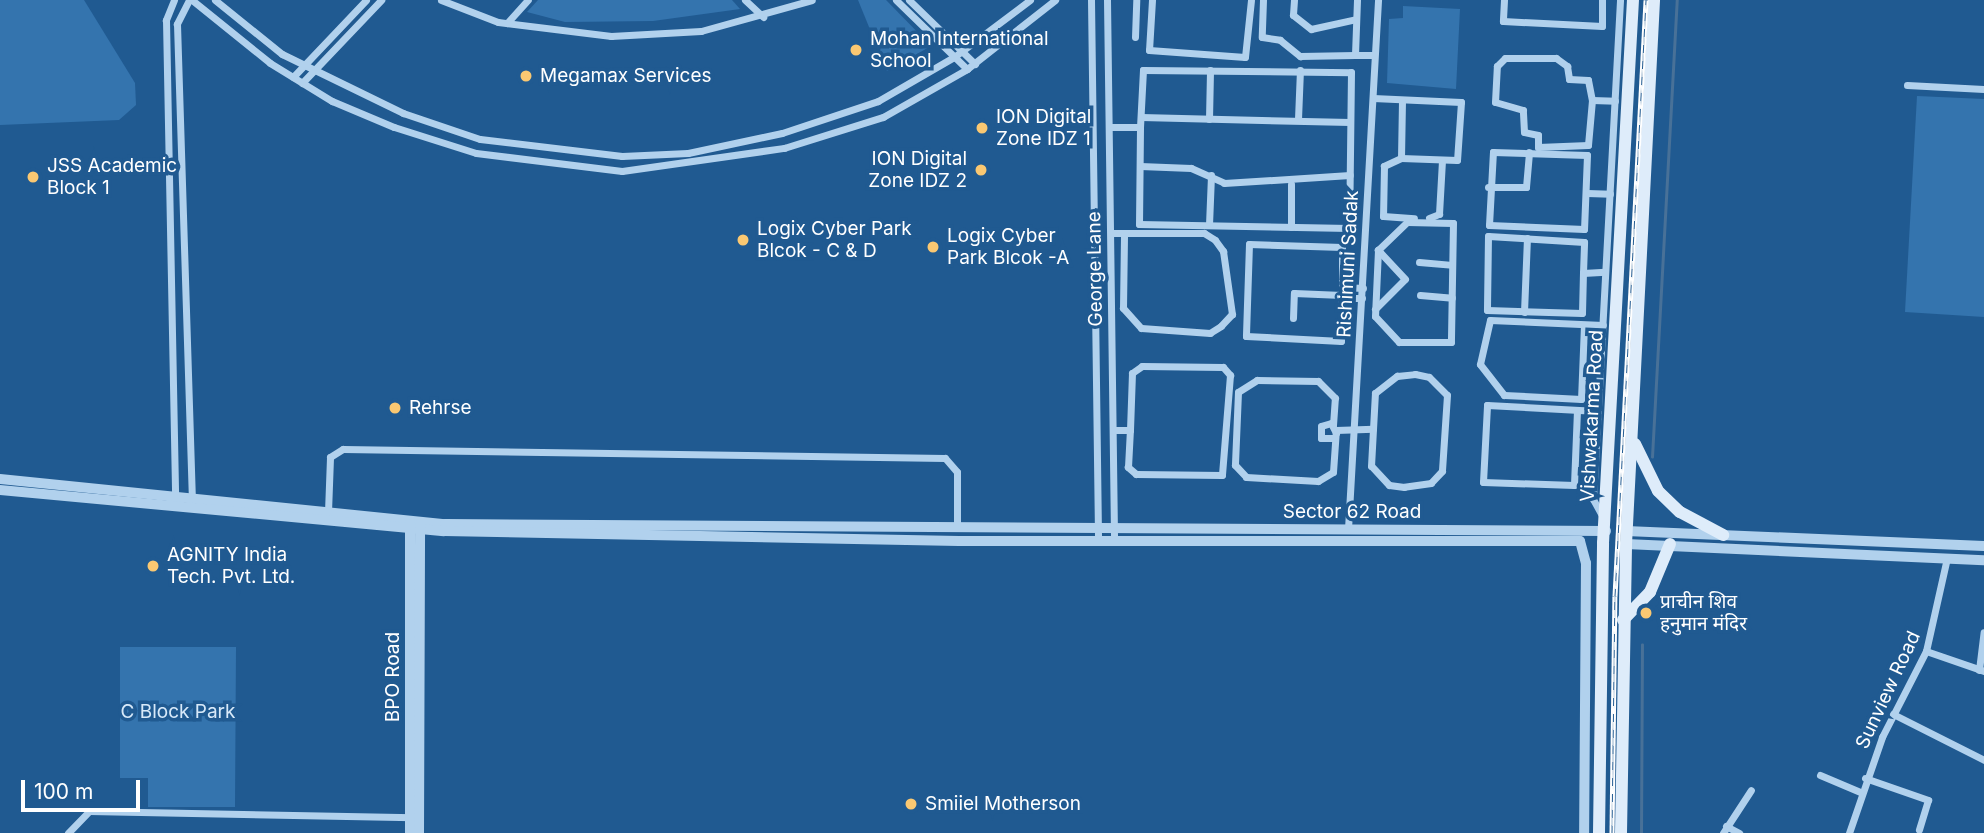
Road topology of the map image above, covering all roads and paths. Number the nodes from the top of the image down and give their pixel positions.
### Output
1 (174, 0) edge
2 (215, 0) edge
3 (366, 0) edge
4 (381, 0) edge
5 (441, 0) edge
6 (528, 0) edge
7 (745, 0) edge
8 (812, 0) edge
9 (896, 0) edge
10 (909, 0) edge
11 (1030, 0) edge
12 (1055, 0) edge
13 (1091, 0) edge
14 (1107, 0) edge
15 (1136, 0) edge
16 (1152, 0) edge
17 (1251, 0) edge
18 (1263, 0) edge
19 (1294, 0) edge
20 (1357, 0) edge
21 (1378, 0) edge
22 (1504, 0) edge
23 (1602, 0) edge
24 (1620, 0) edge
25 (1633, 0) edge
26 (1654, 0) edge
27 (188, 2) edge
28 (763, 17) junction
29 (1356, 19) junction
30 (507, 23) junction
31 (1602, 26) junction
32 (1619, 27) junction
33 (1135, 37) dead end
34 (962, 51) junction
35 (1355, 55) junction
36 (1373, 55) junction
37 (954, 57) junction
38 (975, 64) junction
39 (304, 66) junction
40 (967, 69) junction
41 (1210, 70) junction
42 (1300, 70) junction
43 (314, 71) junction
44 (293, 77) junction
45 (302, 83) junction
46 (1907, 85) dead end
47 (1984, 89) edge
48 (1373, 98) junction
49 (1402, 100) junction
50 (1592, 100) junction
51 (1615, 101) junction
52 (1141, 117) junction
53 (1209, 119) junction
54 (1298, 120) junction
55 (1350, 122) junction
56 (1110, 127) junction
57 (1140, 127) junction
58 (1528, 152) junction
59 (1401, 159) junction
60 (1442, 161) junction
61 (1140, 166) junction
62 (1211, 175) junction
63 (1350, 175) junction
64 (1623, 180) junction
65 (1643, 180) junction
66 (1291, 184) junction
67 (1488, 187) junction
68 (1587, 193) junction
69 (1610, 194) junction
70 (1623, 198) junction
71 (1642, 199) junction
72 (1209, 225) junction
73 (1291, 227) junction
74 (1111, 233) junction
75 (1124, 233) junction
76 (1527, 238) junction
77 (1378, 250) junction
78 (1419, 262) dead end
79 (1452, 265) junction
80 (1605, 272) junction
81 (1583, 273) junction
82 (1377, 281) junction
83 (1363, 284) junction
84 (1342, 293) junction
85 (1420, 295) dead end
86 (1362, 298) junction
87 (1452, 298) junction
88 (1375, 309) junction
89 (1524, 312) junction
90 (1293, 318) dead end
91 (1584, 324) junction
92 (1603, 326) junction
93 (1577, 410) junction
94 (1598, 411) junction
95 (1373, 429) junction
96 (1112, 430) junction
97 (1130, 430) junction
98 (1354, 430) junction
99 (1334, 431) junction
100 (1632, 433) junction
101 (0, 479) edge
102 (0, 490) edge
103 (175, 502) junction
104 (192, 504) junction
105 (328, 512) junction
106 (415, 525) junction
107 (957, 526) junction
108 (1606, 526) junction
109 (1348, 530) junction
110 (1098, 532) junction
111 (1114, 533) junction
112 (1448, 535) junction
113 (1723, 535) junction
114 (1626, 537) junction
115 (1670, 544) junction
116 (1959, 545) junction
117 (1984, 546) edge
118 (1953, 558) junction
119 (1984, 560) edge
120 (1623, 620) junction
121 (1984, 632) edge
122 (1601, 636) junction
123 (1587, 637) junction
124 (1926, 651) junction
125 (1981, 671) edge
126 (1893, 714) junction
127 (1984, 760) edge
128 (1585, 763) junction
129 (1600, 768) junction
130 (1820, 775) dead end
131 (1865, 778) junction
132 (1751, 790) dead end
133 (1860, 792) junction
134 (1621, 796) junction
135 (1600, 797) junction
136 (415, 817) junction
137 (1599, 827) edge
138 (1621, 827) edge
139 (1724, 830) edge
140 (1919, 830) dead end
141 (68, 833) edge
142 (410, 833) edge
143 (419, 833) edge
144 (1584, 833) edge
145 (1739, 833) edge
146 (1849, 833) edge

1 - 103 street
2 - 39 street
3 - 39 street
4 - 43 street
5 - 30 street
6 - 30 street
7 - 28 street
8 - 28 street
9 - 37 street
10 - 34 street
11 - 34 street
12 - 38 street
13 - 110 street, George Lane
14 - 56 street, George Lane
15 - 33 street
16 - 17 street
18 - 35 street
19 - 29 street
20 - 29 street
21 - 36 street, Rishimuni Sadak
22 - 31 street
23 - 31 street
24 - 32 street
25 - 64 main road, Vishwakarma Road
26 - 65 main road, Vishwakarma Road
27 - 44 street
27 - 104 street
28 - 30 street
29 - 35 street
31 - 32 street
32 - 51 street
34 - 37 street
34 - 38 street
35 - 36 street
36 - 48 street, Rishimuni Sadak
37 - 40 street
37 - 43 street
38 - 40 street
39 - 43 street
39 - 44 street
40 - 45 street
41 - 42 street
41 - 52 street
41 - 53 street
42 - 54 street
42 - 55 street
43 - 45 street
44 - 45 street
46 - 47 street
48 - 49 street
48 - 83 street, Rishimuni Sadak
49 - 59 street
49 - 60 street
50 - 50 street
50 - 51 street
51 - 69 street
52 - 53 street
52 - 57 street
53 - 54 street
54 - 55 street
55 - 63 street
56 - 57 street
56 - 74 street, George Lane
57 - 61 street
58 - 67 street
58 - 67 street
58 - 68 street
59 - 60 street
59 - 60 street
61 - 62 street
61 - 72 street
62 - 66 street
62 - 72 street
63 - 66 street
63 - 73 street
64 - 65 main road
64 - 70 main road, Vishwakarma Road
65 - 71 main road, Vishwakarma Road
66 - 73 street
67 - 68 street
68 - 69 street
69 - 80 street
70 - 71 main road
70 - 108 main road, Vishwakarma Road
71 - 100 main road, Vishwakarma Road
72 - 73 street
74 - 75 street
74 - 96 street, George Lane
75 - 75 street
76 - 81 street
76 - 89 street
76 - 89 street
77 - 79 street
77 - 82 street
77 - 88 street
78 - 79 street
79 - 87 street
80 - 81 street
80 - 92 street
81 - 89 street
82 - 83 street
82 - 88 street
83 - 84 street
83 - 86 street, Rishimuni Sadak
84 - 84 street
84 - 86 street
84 - 90 street
85 - 87 street
86 - 98 street, Rishimuni Sadak
87 - 88 street
91 - 91 street
91 - 92 street
92 - 94 street
93 - 93 street
93 - 94 street
94 - 108 street
95 - 95 street
95 - 98 street
96 - 97 street
96 - 111 street, George Lane
97 - 97 street
98 - 99 street
98 - 109 street, Rishimuni Sadak
99 - 99 street
100 - 113 main road
100 - 114 main road, Vishwakarma Road
101 - 103 street
102 - 103 street
103 - 104 street
104 - 105 street
104 - 106 street
105 - 106 street
105 - 107 street
106 - 107 street
106 - 110 street
106 - 136 street, BPO Road
107 - 110 street
108 - 112 street, Sector 62 Road
108 - 122 main road, Vishwakarma Road
109 - 111 street, Sector 62 Road
109 - 112 street, Sector 62 Road
110 - 111 street, Sector 62 Road
111 - 112 street, Sector 62 Road
112 - 123 street, Sector 62 Road
113 - 114 street
113 - 116 street
114 - 115 street
114 - 120 main road, Vishwakarma Road
115 - 118 street
115 - 120 main road
116 - 117 street
116 - 118 street
118 - 119 street
118 - 124 street, Sunview Road
120 - 134 main road, Vishwakarma Road
121 - 125 street
122 - 123 main road
122 - 129 main road, Vishwakarma Road
123 - 128 street
124 - 125 street
124 - 126 street, Sunview Road
126 - 127 street
126 - 131 street, Sunview Road
128 - 129 main road
128 - 144 street
129 - 135 main road, Vishwakarma Road
130 - 133 street
131 - 133 street, Sunview Road
131 - 140 street
132 - 139 street
133 - 146 street, Sunview Road
134 - 135 main road
134 - 138 main road, Vishwakarma Road
135 - 137 main road, Vishwakarma Road
136 - 141 street
136 - 142 street, BPO Road
136 - 143 street, BPO Road
137 - 138 main road
139 - 145 street

